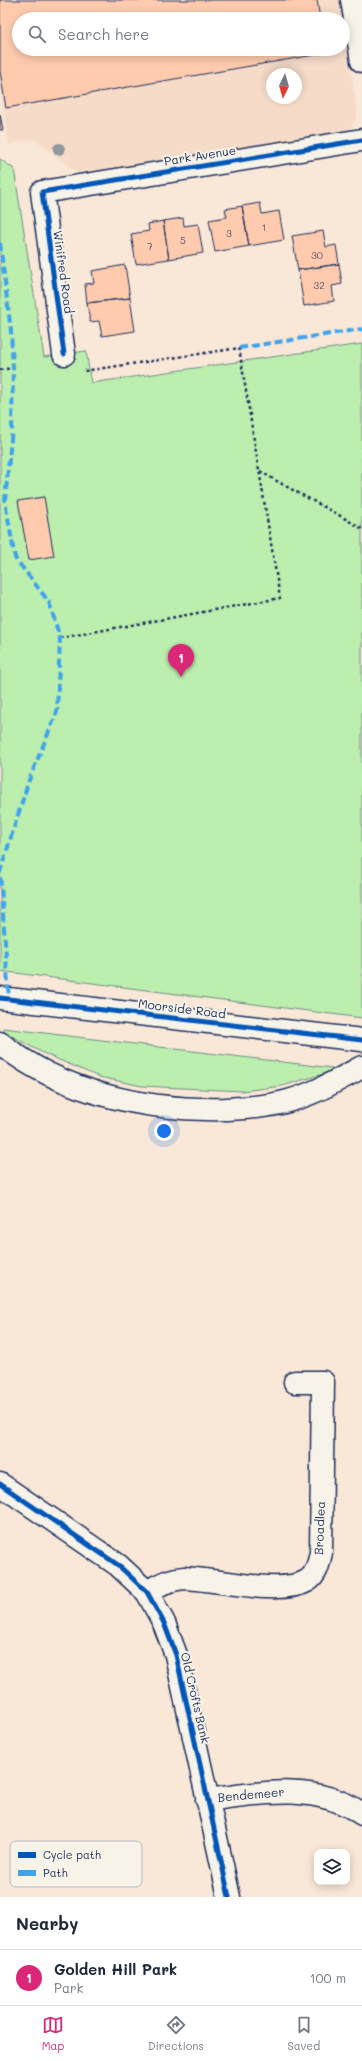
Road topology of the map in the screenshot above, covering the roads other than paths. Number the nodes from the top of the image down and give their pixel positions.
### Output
1 (352, 0) edge
2 (362, 61) edge
3 (362, 140) edge
4 (42, 192) joint
5 (64, 354) road end
6 (0, 998) edge
7 (362, 1040) edge
8 (0, 1043) edge
9 (362, 1068) edge
10 (295, 1382) dead end
11 (0, 1484) edge
12 (147, 1592) junction
13 (207, 1800) junction
14 (362, 1814) edge
15 (229, 1897) edge

1 - 2 street
3 - 4 street, Park Avenue
4 - 5 street, Winifred Road
6 - 7 street, Moorside Road
8 - 9 street
10 - 12 street, Broadlea
11 - 12 street, Old Crofts Bank
12 - 13 street, Old Crofts Bank
13 - 14 street, Bendemeer
13 - 15 street, Old Crofts Bank

